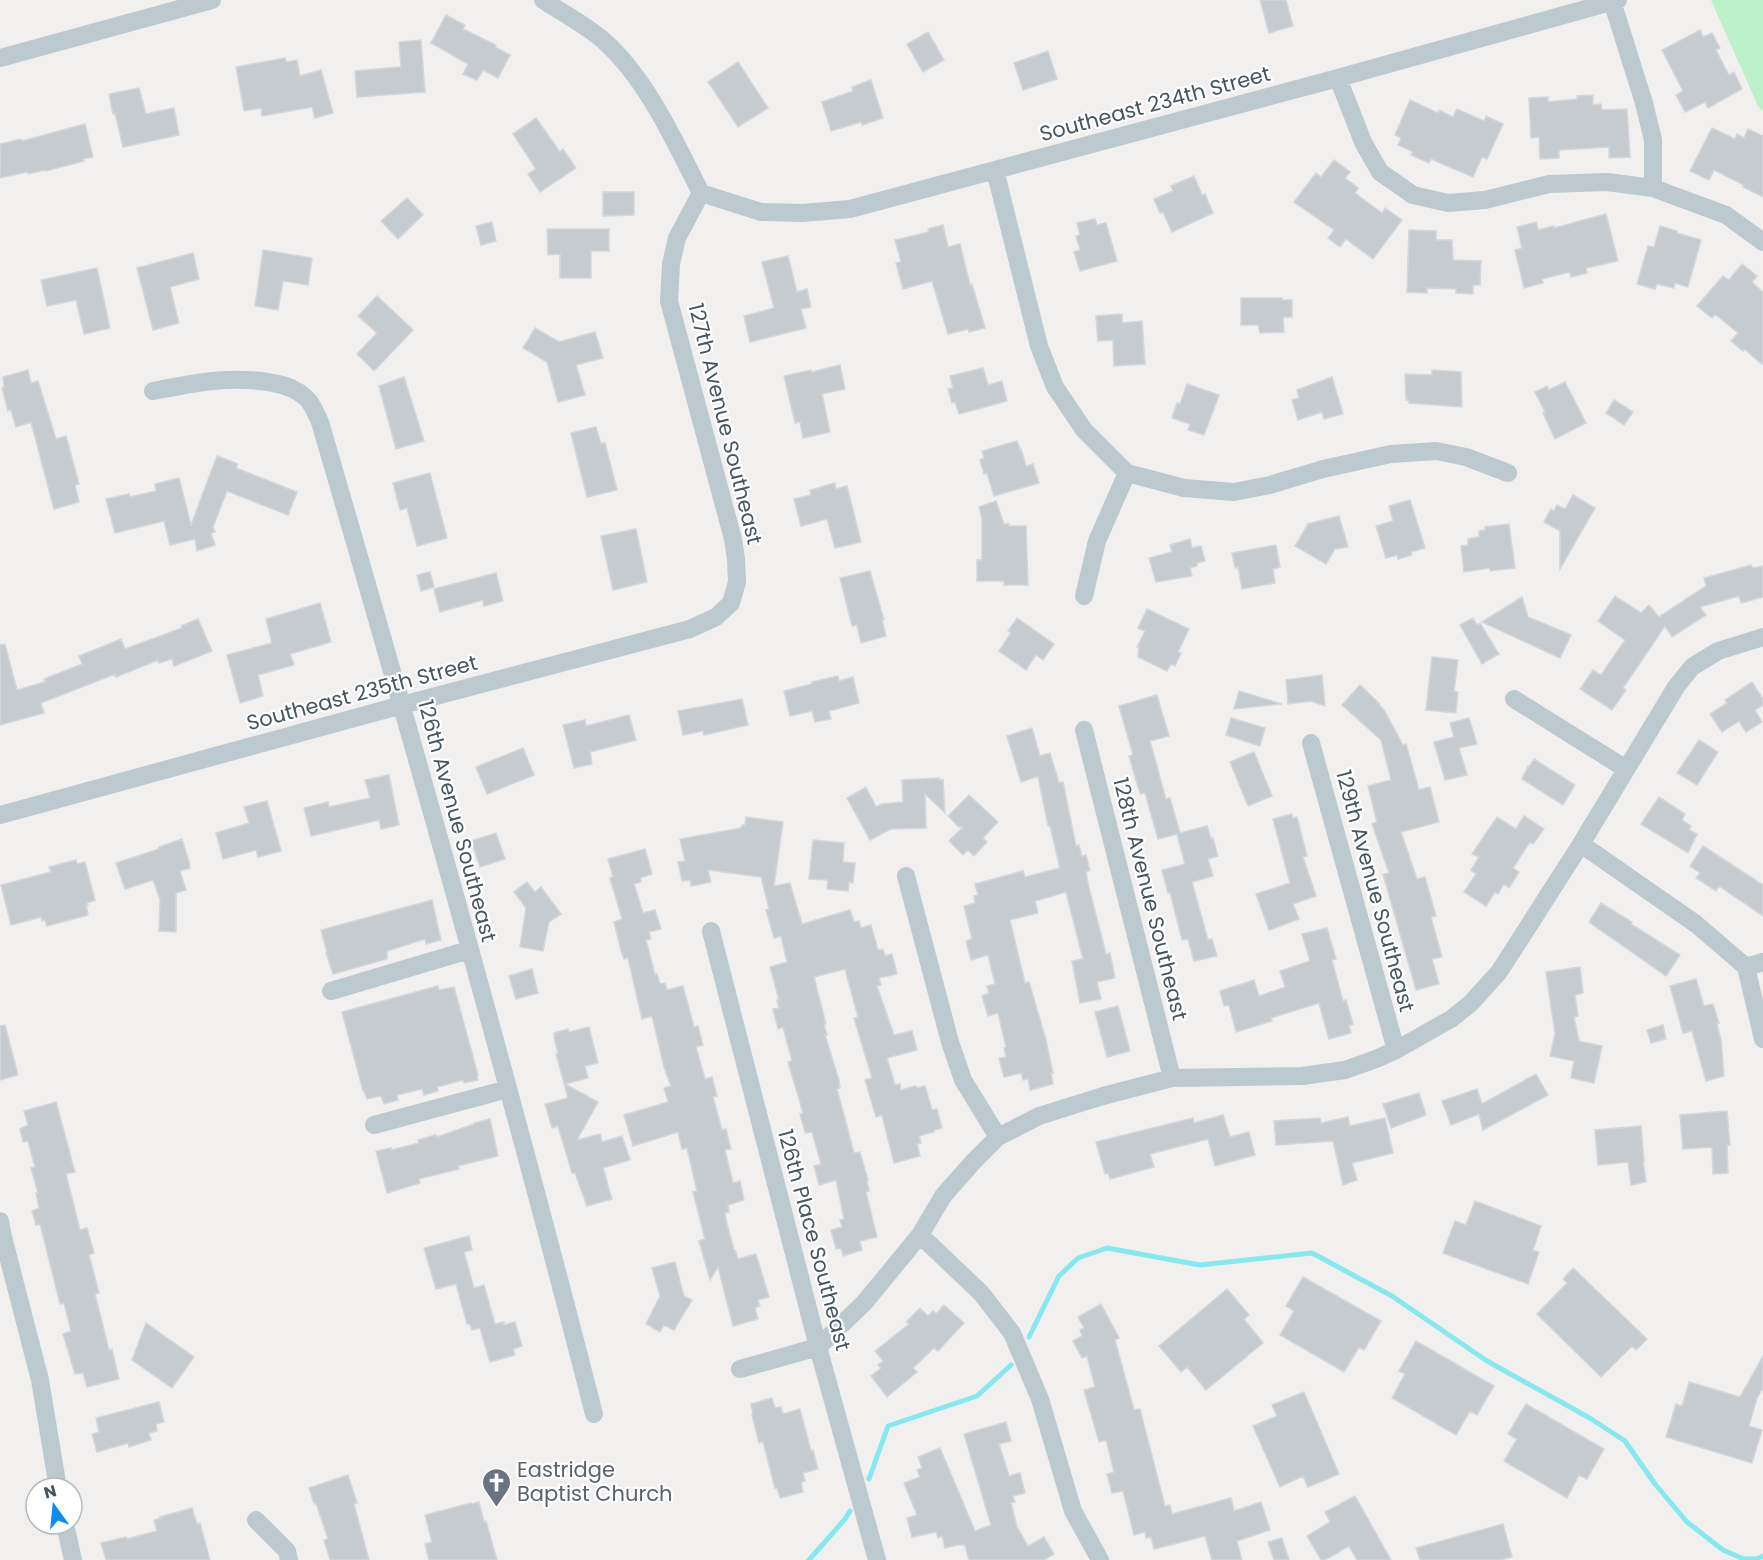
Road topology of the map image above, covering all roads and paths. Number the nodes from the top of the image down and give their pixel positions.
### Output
1 (212, 0) edge
2 (543, 0) edge
3 (1615, 1) edge
4 (0, 58) edge
5 (1338, 78) junction
6 (995, 170) junction
7 (1653, 188) junction
8 (700, 193) junction
9 (1763, 242) edge
10 (153, 391) dead end
11 (1127, 473) junction
12 (1508, 473) dead end
13 (1084, 596) dead end
14 (731, 603) joint
15 (1763, 637) edge
16 (1514, 699) dead end
17 (402, 705) junction
18 (1084, 730) dead end
19 (1311, 743) dead end
20 (1626, 769) junction
21 (0, 815) edge
22 (1581, 844) junction
23 (906, 876) dead end
24 (711, 931) dead end
25 (469, 950) junction
26 (1754, 964) edge
27 (331, 991) dead end
28 (1763, 1039) edge
29 (1395, 1050) junction
30 (1173, 1078) junction
31 (508, 1089) junction
32 (374, 1125) dead end
33 (998, 1137) junction
34 (0, 1221) edge
35 (920, 1235) junction
36 (818, 1347) junction
37 (740, 1369) dead end
38 (594, 1414) dead end
39 (56, 1476) edge
40 (256, 1520) dead end
41 (68, 1536) edge
42 (73, 1560) edge
43 (290, 1560) edge
44 (878, 1560) edge
45 (1100, 1560) edge

1 - 4 street
2 - 8 street
3 - 5 street, Southeast 234th Street
3 - 7 street
5 - 6 street, Southeast 234th Street
5 - 7 street
6 - 8 street, Southeast 234th Street
6 - 11 street
7 - 9 street
8 - 14 street, 127th Avenue Southeast
10 - 17 street, 126th Avenue Southeast
11 - 12 street
11 - 13 street
14 - 17 street, Southeast 235th Street
15 - 20 street
16 - 20 street
17 - 21 street, Southeast 235th Street
17 - 25 street, 126th Avenue Southeast
18 - 30 street, 128th Avenue Southeast
19 - 29 street, 129th Avenue Southeast
20 - 22 street
22 - 26 street
22 - 29 street
23 - 33 street
24 - 36 street, 126th Place Southeast
25 - 27 street
25 - 31 street, 126th Avenue Southeast
26 - 28 street
29 - 30 street
30 - 33 street
31 - 32 street
31 - 38 street, 126th Avenue Southeast
33 - 35 street
34 - 39 street
35 - 36 street
35 - 45 street
36 - 37 street
36 - 44 street, 126th Place Southeast
40 - 43 street
41 - 42 street

